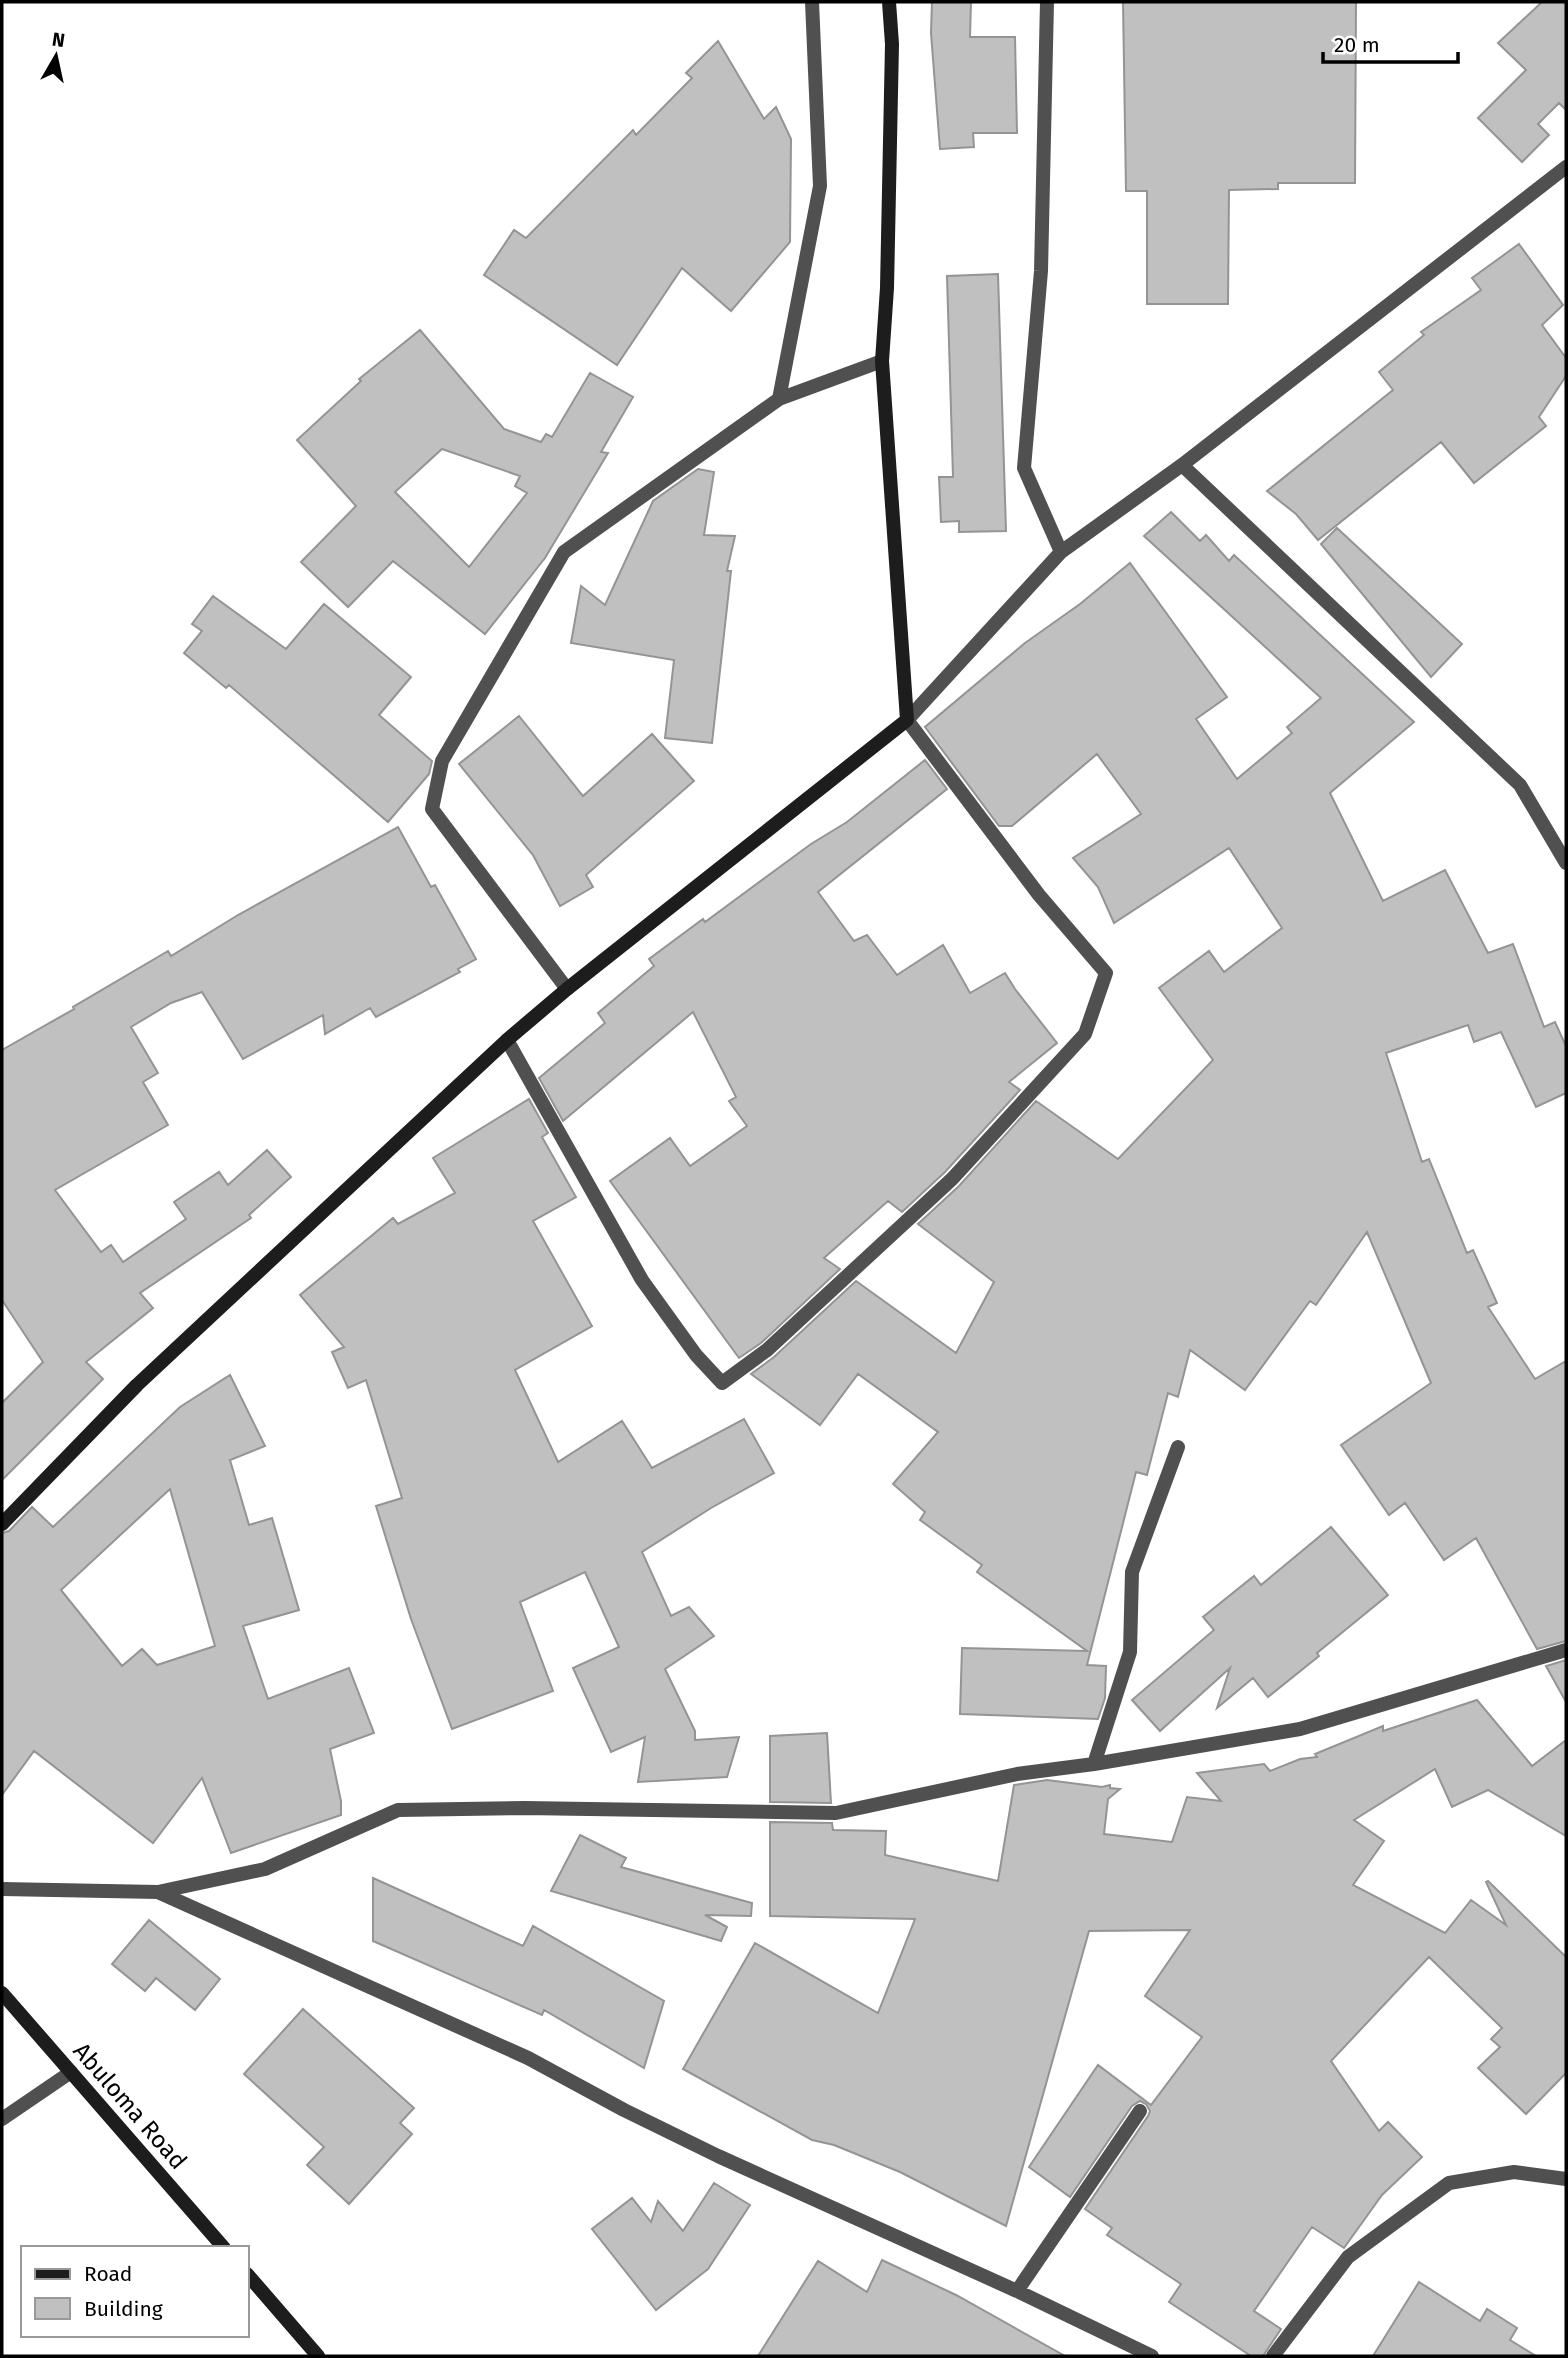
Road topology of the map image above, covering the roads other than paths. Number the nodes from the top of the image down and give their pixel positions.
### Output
1 (812, 2) edge
2 (889, 2) edge
3 (1047, 2) edge
4 (1566, 167) edge
5 (882, 361) junction
6 (779, 400) junction
7 (1182, 465) junction
8 (1061, 552) junction
9 (907, 720) junction
10 (1566, 863) edge
11 (566, 989) junction
12 (507, 1040) junction
13 (1178, 1447) dead end
14 (2, 1524) edge
15 (1566, 1650) edge
16 (1094, 1764) junction
17 (2, 1889) edge
18 (159, 1892) junction
19 (2, 1993) edge
20 (71, 2073) junction
21 (1140, 2111) dead end
22 (2, 2119) edge
23 (1566, 2179) edge
24 (221, 2246) edge
25 (248, 2275) edge
26 (1017, 2291) junction
27 (318, 2356) edge
28 (1153, 2356) edge
29 (1273, 2356) edge

1 - 6 street
2 - 5 street
3 - 8 street
4 - 7 street
5 - 6 street
5 - 9 street
6 - 11 street
7 - 8 street
7 - 10 street
8 - 9 street
9 - 11 street
9 - 12 street
11 - 12 street
12 - 14 street
13 - 16 street
15 - 16 street
16 - 18 street
17 - 18 street
18 - 26 street
19 - 20 street, Abuloma Road
20 - 22 street
20 - 24 street, Abuloma Road
21 - 26 street
23 - 29 street
25 - 27 street
26 - 28 street

